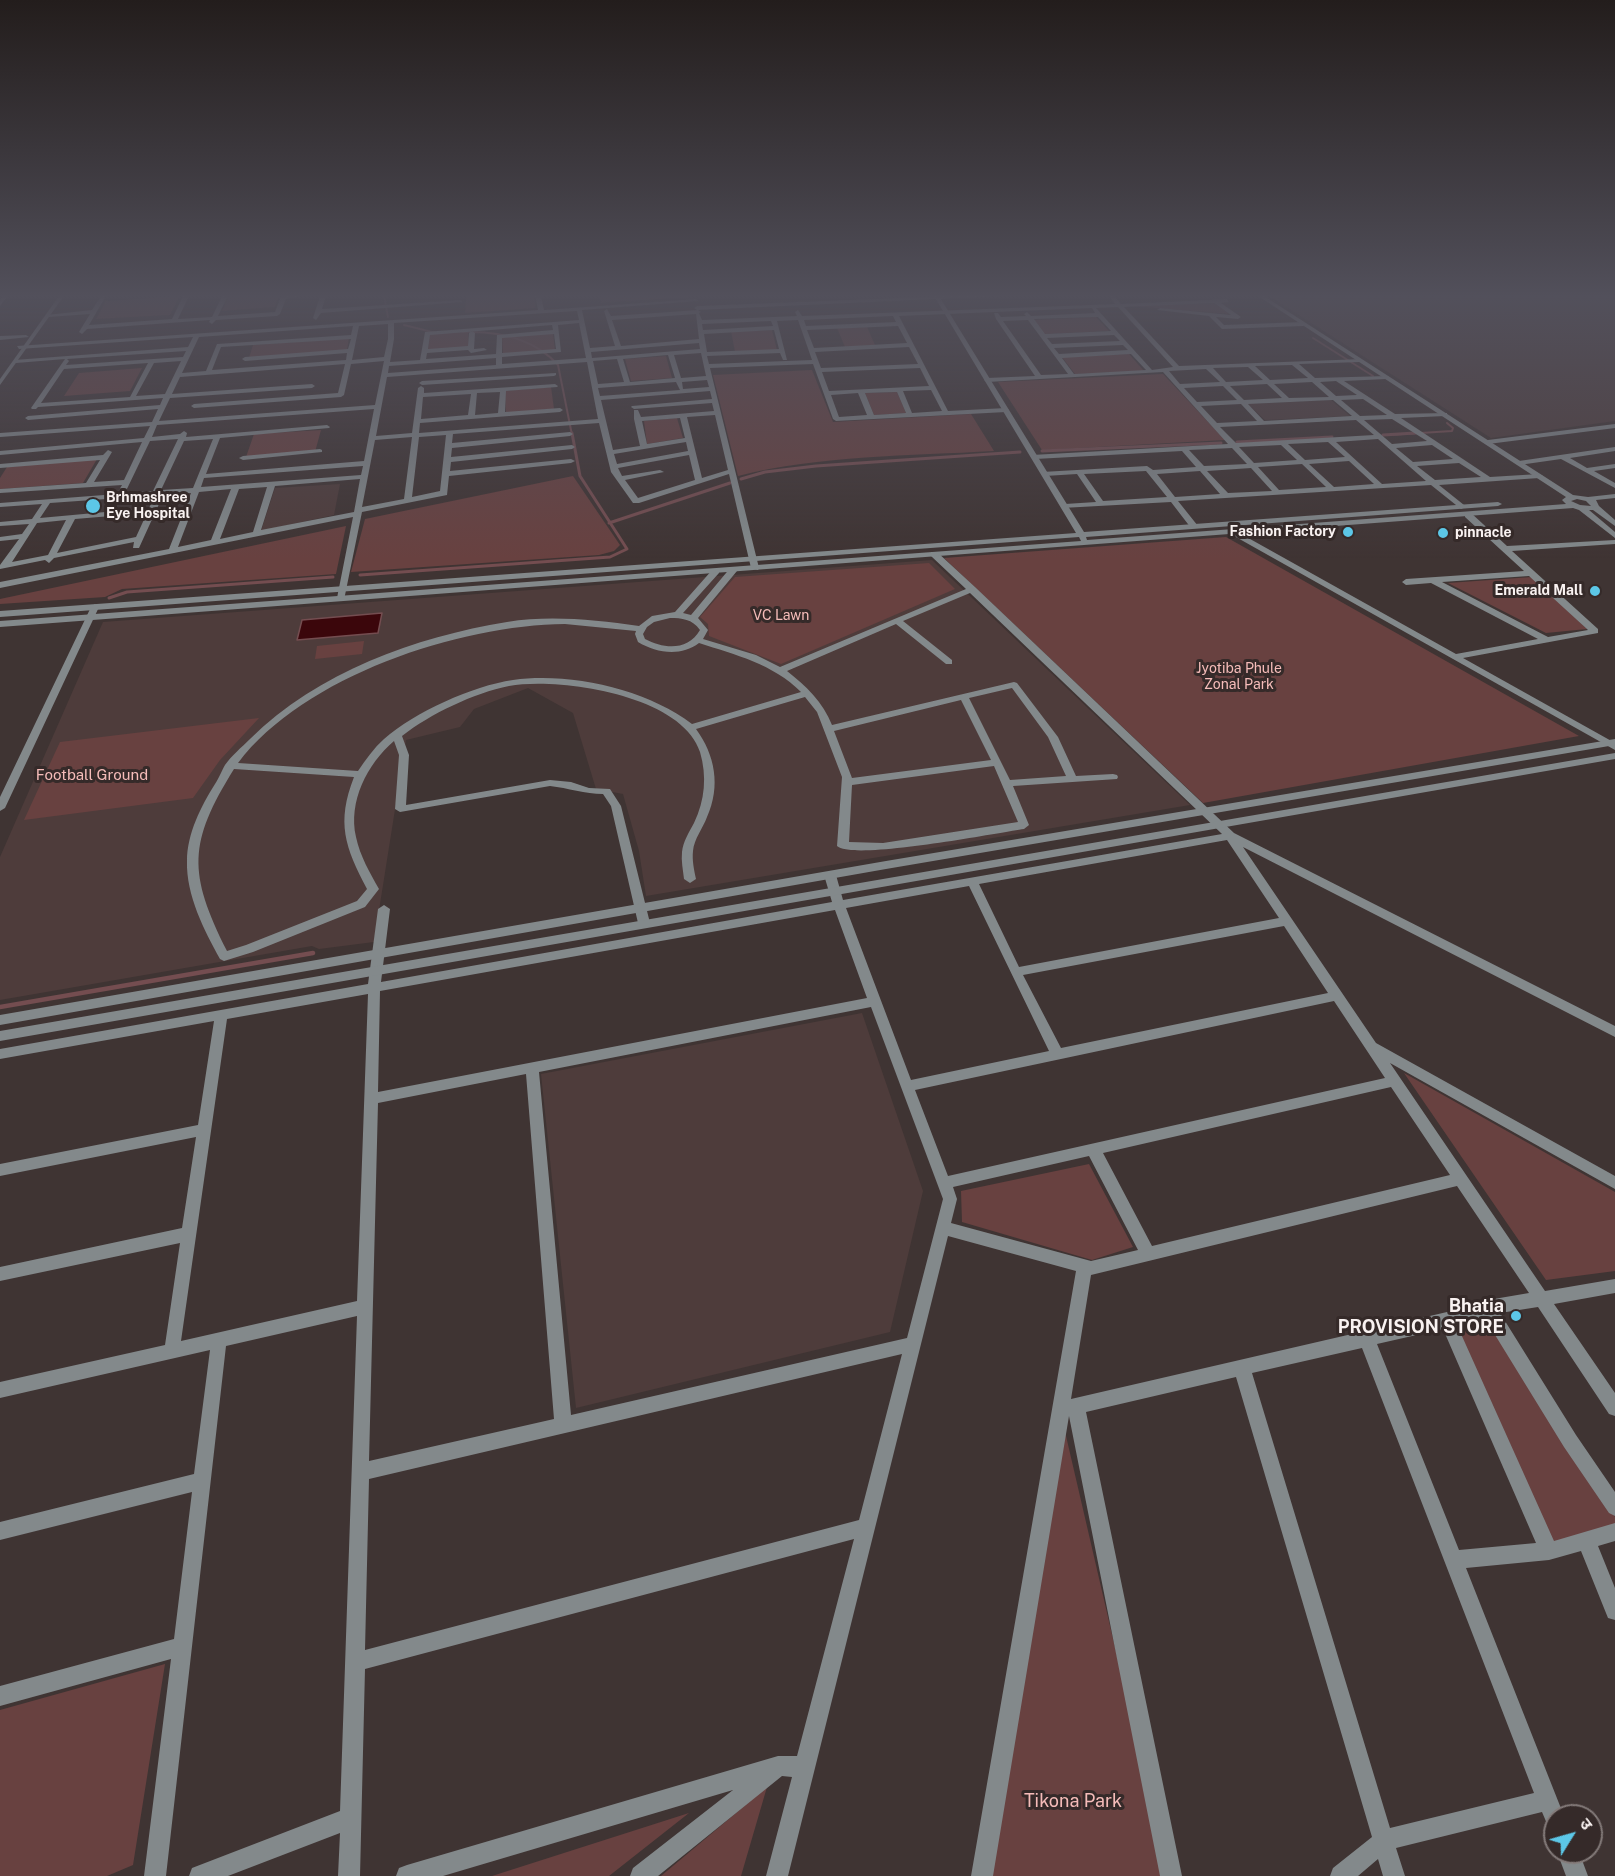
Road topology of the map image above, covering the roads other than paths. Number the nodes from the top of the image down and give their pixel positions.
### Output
1 (422, 383) edge
2 (50, 384) edge
3 (140, 384) edge
4 (173, 384) edge
5 (344, 384) edge
6 (382, 384) edge
7 (628, 384) joint
8 (634, 384) edge
9 (679, 384) edge
10 (711, 384) edge
11 (824, 384) edge
12 (931, 384) edge
13 (989, 384) edge
14 (1177, 384) edge
15 (1225, 384) junction
16 (1235, 384) edge
17 (1270, 384) edge
18 (1318, 384) edge
19 (1344, 384) edge
20 (1396, 384) edge
21 (312, 386) joint
22 (555, 386) joint
23 (595, 386) joint
24 (1179, 386) junction
25 (933, 388) junction
26 (712, 389) junction
27 (503, 390) junction
28 (899, 390) junction
29 (474, 392) junction
30 (682, 392) junction
31 (861, 392) junction
32 (200, 393) junction
33 (827, 393) junction
34 (557, 394) dead end
35 (420, 395) junction
36 (167, 396) junction
37 (632, 396) junction
38 (309, 397) junction
39 (1365, 397) junction
40 (132, 398) junction
41 (597, 398) junction
42 (1335, 398) junction
43 (1287, 400) junction
44 (715, 401) junction
45 (1243, 402) junction
46 (1196, 404) junction
47 (36, 405) junction
48 (194, 406) junction
49 (162, 407) junction
50 (378, 407) junction
51 (634, 407) junction
52 (1006, 410) junction
53 (331, 411) junction
54 (305, 413) junction
55 (717, 413) junction
56 (946, 413) junction
57 (1445, 414) junction
58 (501, 415) junction
59 (682, 415) junction
60 (910, 415) junction
61 (471, 417) junction
62 (871, 417) junction
63 (1393, 417) junction
64 (27, 418) junction
65 (1358, 418) junction
66 (637, 419) junction
67 (602, 420) junction
68 (188, 421) junction
69 (418, 421) junction
70 (1309, 421) junction
71 (563, 423) junction
72 (1263, 423) junction
73 (154, 424) junction
74 (1215, 425) junction
75 (1615, 426) edge
76 (1317, 428) dead end
77 (450, 432) junction
78 (17, 434) junction
79 (416, 434) junction
80 (570, 434) dead end
81 (0, 435) edge
82 (217, 436) junction
83 (182, 437) junction
84 (1380, 437) junction
85 (373, 438) junction
86 (323, 439) junction
87 (689, 439) junction
88 (146, 440) junction
89 (1330, 441) junction
90 (1488, 442) junction
91 (113, 443) junction
92 (1432, 443) junction
93 (1284, 444) junction
94 (247, 446) junction
95 (448, 446) junction
96 (1390, 446) junction
97 (572, 447) dead end
98 (644, 447) junction
99 (1235, 447) junction
100 (1185, 450) junction
101 (1611, 450) edge
102 (2, 452) edge
103 (692, 452) junction
104 (1135, 452) junction
105 (610, 453) junction
106 (1615, 455) edge
107 (105, 457) junction
108 (1563, 457) junction
109 (658, 458) junction
110 (1035, 458) junction
111 (1351, 459) junction
112 (447, 460) junction
113 (571, 461) dead end
114 (1460, 461) junction
115 (1303, 462) junction
116 (368, 463) junction
117 (1519, 463) junction
118 (0, 464) edge
119 (1411, 464) junction
120 (1615, 465) edge
121 (1253, 466) junction
122 (316, 467) junction
123 (614, 467) junction
124 (1202, 469) junction
125 (1149, 470) junction
126 (1586, 470) junction
127 (731, 471) junction
128 (660, 472) junction
129 (1079, 472) junction
130 (237, 473) junction
131 (445, 474) junction
132 (1045, 474) junction
133 (202, 476) junction
134 (1539, 476) junction
135 (364, 477) junction
136 (620, 479) junction
137 (1488, 479) junction
138 (699, 481) junction
139 (127, 482) junction
140 (1433, 483) junction
141 (90, 484) junction
142 (272, 484) junction
143 (1380, 486) junction
144 (1615, 486) edge
145 (236, 487) junction
146 (1332, 489) junction
147 (196, 490) junction
148 (0, 491) edge
149 (665, 491) junction
150 (159, 493) junction
151 (1278, 493) junction
152 (120, 496) junction
153 (1226, 496) junction
154 (1615, 496) edge
155 (1569, 498) junction
156 (1587, 499) junction
157 (408, 500) junction
158 (1173, 500) junction
159 (47, 502) junction
160 (1101, 504) junction
161 (1615, 504) edge
162 (0, 506) edge
163 (1065, 506) junction
164 (1595, 506) junction
165 (1461, 507) junction
166 (1578, 507) junction
167 (152, 510) junction
168 (359, 512) junction
169 (1468, 515) junction
170 (72, 517) junction
171 (36, 520) junction
172 (0, 524) edge
173 (1615, 524) edge
174 (1194, 526) junction
175 (1231, 532) junction
176 (256, 534) junction
177 (1081, 534) junction
178 (24, 536) junction
179 (1615, 537) edge
180 (0, 539) edge
181 (139, 539) junction
182 (1615, 542) edge
183 (214, 543) junction
184 (946, 543) junction
185 (1087, 543) junction
186 (1505, 549) junction
187 (172, 551) junction
188 (948, 553) junction
189 (934, 554) junction
190 (50, 557) junction
191 (754, 557) junction
192 (131, 559) junction
193 (2, 566) edge
194 (755, 568) junction
195 (734, 569) junction
196 (716, 571) junction
197 (1531, 573) junction
198 (45, 576) junction
199 (1432, 580) junction
200 (1406, 582) dead end
201 (0, 585) edge
202 (343, 588) junction
203 (972, 590) junction
204 (341, 598) junction
205 (95, 607) junction
206 (0, 614) edge
207 (676, 615) junction
208 (90, 617) junction
209 (693, 618) junction
210 (897, 621) junction
211 (0, 624) edge
212 (640, 629) junction
213 (698, 640) junction
214 (1547, 640) junction
215 (1454, 657) junction
216 (949, 662) dead end
217 (780, 670) junction
218 (807, 693) junction
219 (964, 697) junction
220 (691, 727) junction
221 (829, 729) junction
222 (396, 734) junction
223 (1613, 744) edge
224 (1615, 756) edge
225 (995, 763) junction
226 (230, 766) junction
227 (360, 774) junction
228 (1113, 777) dead end
229 (1073, 780) junction
230 (846, 782) junction
231 (1007, 783) junction
232 (0, 808) edge
233 (1204, 811) junction
234 (1219, 824) junction
235 (1230, 836) junction
236 (690, 879) dead end
237 (972, 881) junction
238 (834, 890) junction
239 (639, 908) junction
240 (384, 909) dead end
241 (1287, 921) junction
242 (644, 923) junction
243 (376, 962) junction
244 (1015, 972) junction
245 (374, 988) junction
246 (1336, 996) junction
247 (875, 1001) junction
248 (221, 1015) junction
249 (0, 1020) edge
250 (1615, 1032) edge
251 (0, 1036) edge
252 (1370, 1045) junction
253 (0, 1054) edge
254 (1057, 1054) junction
255 (532, 1068) junction
256 (1394, 1081) junction
257 (907, 1086) junction
258 (371, 1099) junction
259 (203, 1130) junction
260 (1093, 1149) junction
261 (0, 1170) edge
262 (1460, 1179) junction
263 (944, 1183) junction
264 (1615, 1183) edge
265 (942, 1227) junction
266 (188, 1234) junction
267 (1148, 1254) junction
268 (1085, 1266) junction
269 (0, 1274) edge
270 (1615, 1286) edge
271 (1542, 1298) junction
272 (365, 1307) junction
273 (1488, 1308) junction
274 (1447, 1320) junction
275 (219, 1339) junction
276 (1367, 1339) junction
277 (912, 1344) junction
278 (172, 1349) junction
279 (1242, 1368) junction
280 (0, 1390) edge
281 (1615, 1408) edge
282 (1068, 1409) junction
283 (564, 1424) junction
284 (360, 1472) junction
285 (202, 1481) junction
286 (1615, 1507) edge
287 (866, 1527) junction
288 (0, 1531) edge
289 (1615, 1532) edge
290 (1586, 1540) junction
291 (1549, 1551) junction
292 (1454, 1560) junction
293 (1615, 1611) edge
294 (182, 1646) junction
295 (355, 1662) junction
296 (0, 1696) edge
297 (778, 1767) junction
298 (805, 1767) junction
299 (1549, 1804) edge
300 (1543, 1811) edge
301 (350, 1818) junction
302 (1384, 1840) junction
303 (155, 1876) edge
304 (200, 1876) edge
305 (349, 1876) edge
306 (407, 1876) edge
307 (641, 1876) edge
308 (777, 1876) edge
309 (982, 1876) edge
310 (1171, 1876) edge
311 (1341, 1876) edge
312 (1394, 1876) edge

1 - 35 street
2 - 47 street
3 - 40 street
4 - 36 street
5 - 38 street
6 - 50 street
7 - 8 street
7 - 23 street
9 - 30 street
10 - 26 street
11 - 33 street
12 - 25 street
13 - 52 street
14 - 24 street
15 - 16 street
15 - 24 street
15 - 45 street
17 - 43 street
18 - 42 street
19 - 39 street
20 - 57 street
21 - 32 street
21 - 38 street
22 - 27 street
22 - 34 street
23 - 41 street
24 - 46 street
25 - 28 street
25 - 56 street
26 - 30 street
26 - 44 street
27 - 29 street
27 - 58 street
28 - 31 street
28 - 60 street
29 - 35 street
29 - 61 street
30 - 37 street
31 - 33 street
31 - 62 street
32 - 36 street
32 - 48 street
33 - 62 street
35 - 69 street
36 - 40 street
36 - 49 street
37 - 41 street
37 - 51 street
38 - 48 street
38 - 54 street
39 - 42 street
39 - 63 street
40 - 47 street
41 - 67 street
42 - 43 street
42 - 65 street
43 - 45 street
44 - 51 street
44 - 55 street
45 - 46 street
45 - 72 street
46 - 74 street
47 - 64 street
48 - 68 street
49 - 64 street
49 - 73 street
50 - 53 street
50 - 85 street
51 - 66 street
52 - 56 street
52 - 110 street
53 - 54 street
53 - 86 street
54 - 68 street
55 - 59 street
55 - 127 street
56 - 60 street
57 - 63 street
57 - 90 street
58 - 61 street
58 - 71 street
59 - 66 street
59 - 87 street
60 - 62 street
61 - 69 street
63 - 65 street
63 - 92 street
64 - 78 street
65 - 70 street
65 - 84 street
66 - 98 street
67 - 71 street
67 - 105 street
68 - 73 street
68 - 83 street
69 - 79 street
70 - 72 street
70 - 76 street
71 - 77 street
72 - 74 street
73 - 78 street
73 - 88 street
74 - 99 street
75 - 90 street
77 - 79 street
77 - 95 street
78 - 81 street
79 - 85 street
79 - 157 street
80 - 95 street
82 - 83 street
82 - 94 street
82 - 133 street
83 - 88 street
83 - 150 street
84 - 89 street
84 - 96 street
85 - 116 street
86 - 94 street
86 - 94 street
86 - 122 street
87 - 98 street
87 - 103 street
88 - 91 street
88 - 139 street
89 - 93 street
89 - 111 street
90 - 117 street
91 - 102 street
91 - 107 street
92 - 96 street
92 - 114 street
93 - 99 street
93 - 115 street
94 - 130 street
95 - 112 street
96 - 119 street
97 - 112 street
98 - 105 street
99 - 100 street
99 - 121 street
100 - 104 street
100 - 124 street
101 - 106 street
101 - 108 street
102 - 118 street
103 - 109 street
103 - 138 street
104 - 110 street
104 - 125 street
105 - 123 street
107 - 118 street
107 - 141 street
108 - 117 street
108 - 126 street
109 - 123 street
109 - 128 street
110 - 132 street
111 - 115 street
111 - 143 street
112 - 131 street
113 - 131 street
114 - 119 street
114 - 137 street
115 - 121 street
115 - 146 street
116 - 122 street
116 - 135 street
117 - 134 street
119 - 140 street
120 - 126 street
121 - 124 street
121 - 151 street
122 - 130 street
123 - 136 street
124 - 125 street
124 - 153 street
125 - 129 street
125 - 158 street
126 - 144 street
127 - 138 street
127 - 191 street
128 - 136 street
128 - 149 street
129 - 132 street
129 - 160 street
130 - 133 street
131 - 157 street
132 - 163 street
133 - 147 street
134 - 137 street
134 - 155 street
135 - 142 street
135 - 168 street
136 - 149 street
137 - 140 street
138 - 149 street
139 - 141 street
139 - 152 street
140 - 143 street
140 - 165 street
141 - 148 street
142 - 145 street
142 - 176 street
143 - 146 street
145 - 147 street
145 - 183 street
146 - 151 street
147 - 150 street
147 - 187 street
150 - 152 street
150 - 167 street
151 - 153 street
152 - 159 street
153 - 158 street
154 - 156 street
155 - 156 street
155 - 165 street
155 - 166 street
156 - 164 street
157 - 168 street
158 - 160 street
158 - 174 street
159 - 162 street
159 - 171 street
160 - 163 street
161 - 164 street
163 - 177 street
164 - 166 street
164 - 173 street
165 - 174 street
166 - 169 street
166 - 179 street
167 - 170 street
167 - 181 street
168 - 176 street
168 - 202 street
169 - 175 street
169 - 186 street
170 - 171 street
170 - 190 street
171 - 172 street
171 - 178 street
174 - 177 street
175 - 185 street
175 - 215 street
176 - 183 street
177 - 184 street
177 - 185 street
178 - 180 street
178 - 193 street
181 - 190 street
181 - 192 street
182 - 186 street
183 - 187 street
184 - 188 street
184 - 191 street
185 - 188 street
186 - 197 street
187 - 192 street
188 - 189 street
189 - 194 street
189 - 203 street
190 - 193 street
190 - 198 street
191 - 194 street
191 - 202 street
192 - 198 street
194 - 195 street
195 - 196 street
195 - 209 street
196 - 204 street
196 - 207 street
197 - 199 street
197 - 214 street
198 - 201 street
199 - 200 street
199 - 214 street
202 - 204 street
202 - 205 street
203 - 210 street
203 - 233 street
204 - 208 street
205 - 206 street
205 - 208 street
207 - 209 street
207 - 212 street
208 - 211 street
208 - 232 street
209 - 213 street
210 - 216 street
210 - 217 street
212 - 213 street
212 - 226 street
213 - 217 street
214 - 215 street
215 - 223 street
217 - 218 street
218 - 220 street
218 - 221 street
219 - 221 street
219 - 225 street
219 - 229 street
220 - 222 street
220 - 236 street
221 - 230 street
222 - 227 street
222 - 239 street
223 - 233 street
224 - 234 street
225 - 230 street
225 - 231 street
226 - 227 street
226 - 227 street
228 - 229 street
229 - 231 street
230 - 231 street
233 - 234 street
233 - 238 street
234 - 235 street
234 - 238 street
235 - 237 street
235 - 241 street
235 - 250 street
237 - 238 street
237 - 244 street
238 - 239 street
238 - 242 street
238 - 245 street
238 - 247 street
239 - 242 street
239 - 243 street
240 - 243 street
241 - 244 street
241 - 246 street
242 - 243 street
243 - 245 street
243 - 249 street
243 - 251 street
244 - 254 street
245 - 248 street
245 - 258 street
246 - 252 street
246 - 254 street
247 - 255 street
247 - 257 street
248 - 253 street
248 - 259 street
252 - 256 street
252 - 264 street
254 - 257 street
255 - 258 street
255 - 283 street
256 - 260 street
256 - 262 street
257 - 263 street
258 - 272 street
259 - 261 street
259 - 266 street
260 - 263 street
260 - 267 street
262 - 267 street
262 - 271 street
263 - 265 street
265 - 268 street
265 - 277 street
266 - 269 street
266 - 278 street
267 - 268 street
268 - 282 street
270 - 271 street
271 - 273 street
271 - 281 street
272 - 275 street
272 - 284 street
273 - 274 street
273 - 286 street
274 - 276 street
274 - 291 street
275 - 278 street
275 - 285 street
276 - 279 street
276 - 292 street
277 - 283 street
277 - 287 street
278 - 280 street
279 - 282 street
279 - 302 street
282 - 309 street
282 - 310 street
283 - 284 street
284 - 295 street
285 - 288 street
285 - 294 street
287 - 295 street
287 - 298 street
289 - 290 street
290 - 291 street
290 - 293 street
291 - 292 street
292 - 299 street
294 - 296 street
294 - 303 street
295 - 301 street
297 - 298 street
297 - 306 street
297 - 307 street
298 - 308 street
300 - 302 street
301 - 304 street
301 - 305 street
302 - 311 street
302 - 312 street

